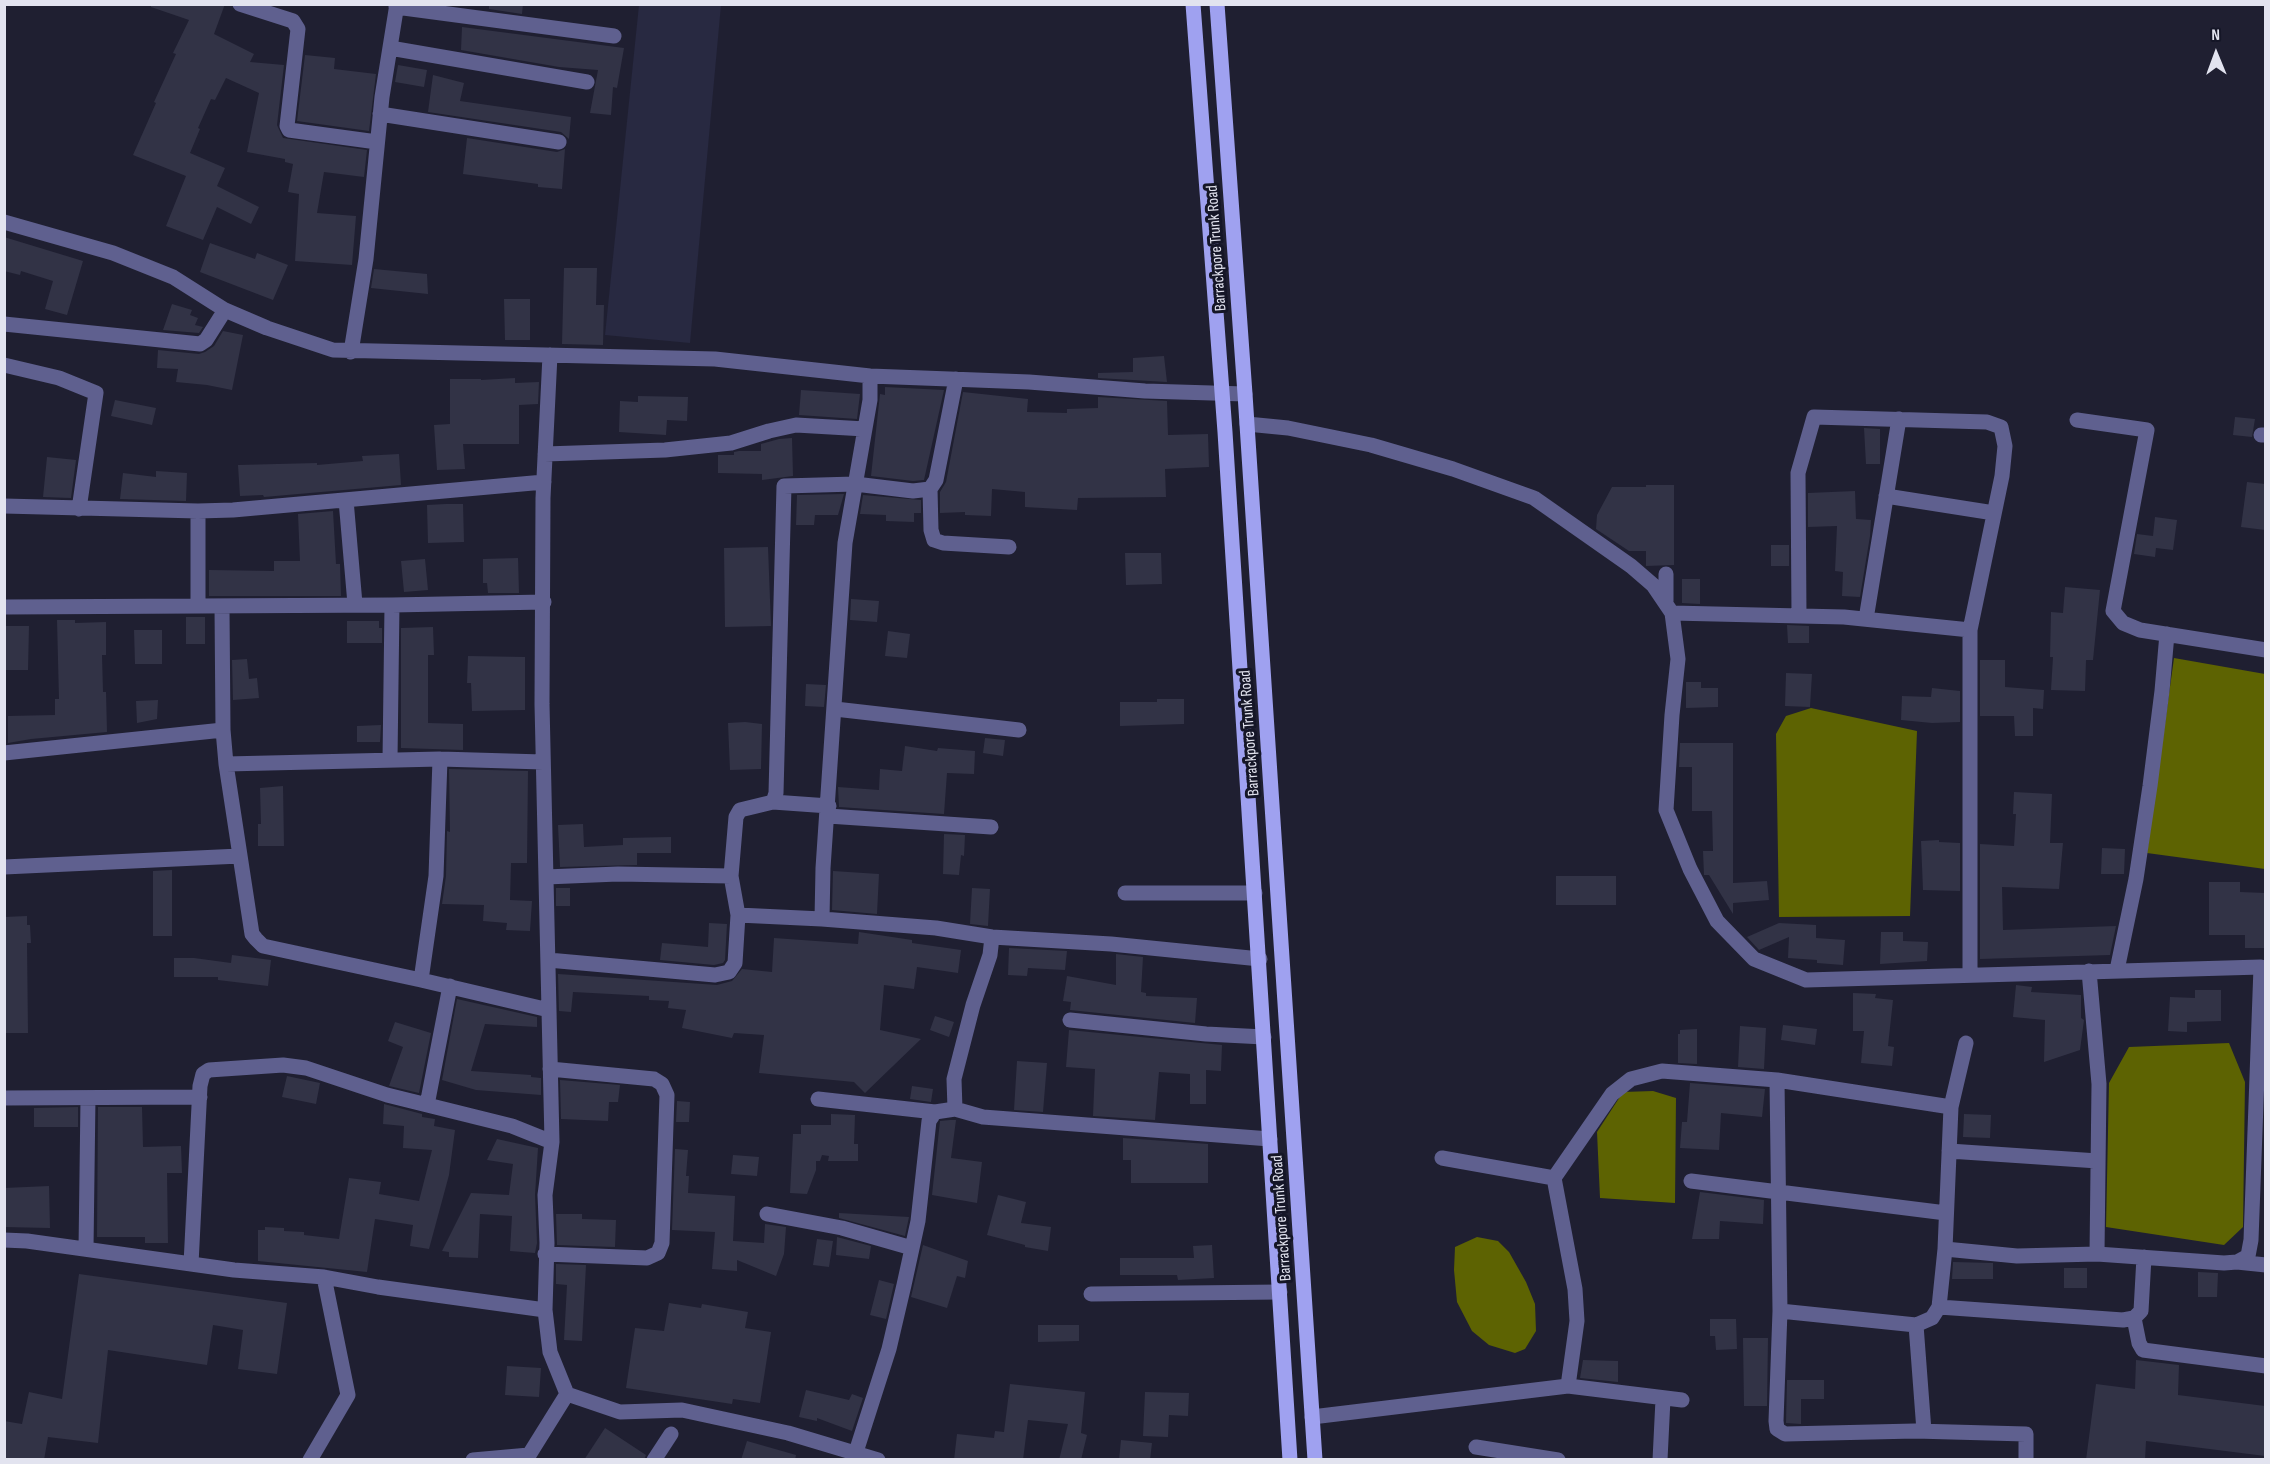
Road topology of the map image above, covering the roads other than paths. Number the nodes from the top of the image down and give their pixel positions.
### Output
1 (240, 4) edge
2 (1193, 4) edge
3 (1217, 4) edge
4 (397, 6) edge
5 (614, 36) dead end
6 (390, 48) junction
7 (587, 82) dead end
8 (380, 114) junction
9 (377, 142) junction
10 (559, 142) dead end
11 (4, 222) edge
12 (225, 310) junction
13 (4, 324) edge
14 (351, 352) junction
15 (550, 355) junction
16 (4, 365) edge
17 (870, 376) junction
18 (956, 379) junction
19 (1221, 392) junction
20 (1245, 394) junction
21 (1899, 419) junction
22 (2077, 420) dead end
23 (1247, 424) junction
24 (865, 429) junction
25 (545, 454) junction
26 (544, 482) junction
27 (855, 484) junction
28 (930, 489) junction
29 (1886, 496) junction
30 (346, 500) junction
31 (4, 506) edge
32 (79, 509) junction
33 (198, 511) junction
34 (1994, 513) junction
35 (1009, 548) dead end
36 (1666, 574) dead end
37 (544, 602) junction
38 (355, 604) junction
39 (392, 605) junction
40 (198, 606) junction
41 (4, 607) edge
42 (222, 607) junction
43 (1669, 607) junction
44 (1799, 615) junction
45 (1866, 619) junction
46 (1970, 630) junction
47 (2167, 634) junction
48 (2265, 650) edge
49 (835, 709) junction
50 (223, 730) junction
51 (1019, 730) dead end
52 (4, 753) edge
53 (440, 759) junction
54 (390, 760) junction
55 (543, 762) junction
56 (226, 764) junction
57 (773, 802) junction
58 (828, 811) junction
59 (991, 827) dead end
60 (240, 856) junction
61 (4, 867) edge
62 (731, 876) junction
63 (546, 877) junction
64 (1125, 893) dead end
65 (1255, 893) junction
66 (738, 915) junction
67 (822, 919) junction
68 (992, 936) junction
69 (1260, 959) junction
70 (548, 960) junction
71 (2263, 968) edge
72 (2117, 970) junction
73 (2089, 971) junction
74 (1970, 975) junction
75 (421, 980) junction
76 (450, 986) junction
77 (549, 1010) junction
78 (1070, 1020) dead end
79 (1264, 1037) junction
80 (1966, 1042) dead end
81 (550, 1069) junction
82 (1778, 1080) junction
83 (200, 1097) junction
84 (4, 1098) edge
85 (88, 1098) junction
86 (818, 1099) dead end
87 (427, 1105) junction
88 (1951, 1107) junction
89 (955, 1109) junction
90 (936, 1112) junction
91 (1270, 1139) junction
92 (552, 1142) junction
93 (1949, 1151) junction
94 (1442, 1158) dead end
95 (2098, 1161) junction
96 (1554, 1178) junction
97 (1691, 1181) dead end
98 (1778, 1191) junction
99 (1946, 1213) junction
100 (767, 1214) dead end
101 (4, 1240) edge
102 (912, 1248) junction
103 (86, 1249) junction
104 (1944, 1249) junction
105 (545, 1254) junction
106 (2097, 1254) junction
107 (2144, 1257) junction
108 (2237, 1262) junction
109 (191, 1264) junction
110 (2265, 1265) edge
111 (324, 1277) junction
112 (1280, 1292) junction
113 (1090, 1294) dead end
114 (1939, 1307) junction
115 (545, 1310) junction
116 (1780, 1311) junction
117 (2134, 1318) junction
118 (1916, 1325) junction
119 (2265, 1366) edge
120 (1568, 1386) junction
121 (567, 1394) junction
122 (1663, 1399) junction
123 (1682, 1400) dead end
124 (1312, 1418) junction
125 (1924, 1431) junction
126 (671, 1434) dead end
127 (1476, 1447) dead end
128 (856, 1452) junction
129 (310, 1460) edge
130 (473, 1460) edge
131 (654, 1460) edge
132 (878, 1460) edge
133 (1290, 1460) edge
134 (1315, 1460) edge
135 (1557, 1460) edge
136 (1660, 1460) edge
137 (2026, 1460) edge

1 - 9 street
2 - 19 main road, Barrackpore Trunk Road
3 - 20 main road, Barrackpore Trunk Road
4 - 5 street
4 - 6 street
6 - 7 street
6 - 8 street
8 - 9 street
8 - 10 street
9 - 14 street
11 - 12 street
12 - 13 street
12 - 14 street
14 - 15 street
15 - 17 street
15 - 25 street
16 - 32 street
17 - 18 street
17 - 24 street
18 - 19 street
18 - 28 street
19 - 20 street
19 - 65 main road, Barrackpore Trunk Road
20 - 23 main road, Barrackpore Trunk Road
21 - 29 street
21 - 34 street
21 - 44 street
22 - 47 street
23 - 43 street
23 - 124 main road, Barrackpore Trunk Road
24 - 25 street
24 - 27 street
25 - 26 street
26 - 30 street
26 - 37 street
27 - 28 street
27 - 49 street
27 - 57 street
28 - 35 street
29 - 34 street
29 - 45 street
30 - 33 street
30 - 38 street
31 - 32 street
32 - 33 street
33 - 40 street
34 - 46 street
36 - 43 street
37 - 39 street
37 - 55 street
38 - 39 street
38 - 42 street
39 - 54 street
40 - 41 street
40 - 42 street
42 - 50 street
43 - 44 street
43 - 74 street
44 - 45 street
45 - 46 street
46 - 74 street
47 - 48 street
47 - 72 street
49 - 51 street
49 - 58 street
50 - 52 street
50 - 56 street
53 - 54 street
53 - 55 street
53 - 75 street
54 - 56 street
55 - 63 street
56 - 60 street
57 - 58 street
57 - 62 street
58 - 59 street
58 - 67 street
60 - 61 street
60 - 75 street
62 - 63 street
62 - 66 street
63 - 70 street
64 - 65 street
65 - 69 main road, Barrackpore Trunk Road
66 - 67 street
66 - 70 street
67 - 68 street
68 - 69 street
68 - 89 street
69 - 79 main road, Barrackpore Trunk Road
70 - 77 street
71 - 72 street
71 - 108 street
72 - 73 street
73 - 74 street
73 - 95 street
75 - 76 street
76 - 77 street
76 - 87 street
77 - 81 street
78 - 79 street
79 - 91 main road, Barrackpore Trunk Road
80 - 88 street
81 - 92 street
81 - 105 street
82 - 88 street
82 - 96 street
82 - 98 street
83 - 85 street
83 - 87 street
83 - 109 street
84 - 85 street
85 - 103 street
86 - 90 street
87 - 92 street
88 - 93 street
89 - 90 street
89 - 91 street
90 - 102 street
91 - 112 main road, Barrackpore Trunk Road
92 - 105 street
93 - 95 street
93 - 99 street
94 - 96 street
95 - 106 street
96 - 120 street
97 - 98 street
98 - 99 street
98 - 116 street
99 - 104 street
100 - 102 street
101 - 103 street
102 - 128 street
103 - 109 street
104 - 106 street
104 - 114 street
105 - 115 street
106 - 107 street
107 - 108 street
107 - 117 street
108 - 110 street
109 - 111 street
111 - 115 street
111 - 129 street
112 - 113 street
112 - 133 main road, Barrackpore Trunk Road
114 - 117 street
114 - 118 street
115 - 121 street
116 - 118 street
116 - 125 street
117 - 119 street
118 - 125 street
120 - 122 street
120 - 124 street
121 - 128 street
121 - 130 street
122 - 123 street
122 - 136 street
124 - 134 main road, Barrackpore Trunk Road
125 - 137 street
126 - 131 street
127 - 135 street
128 - 132 street

